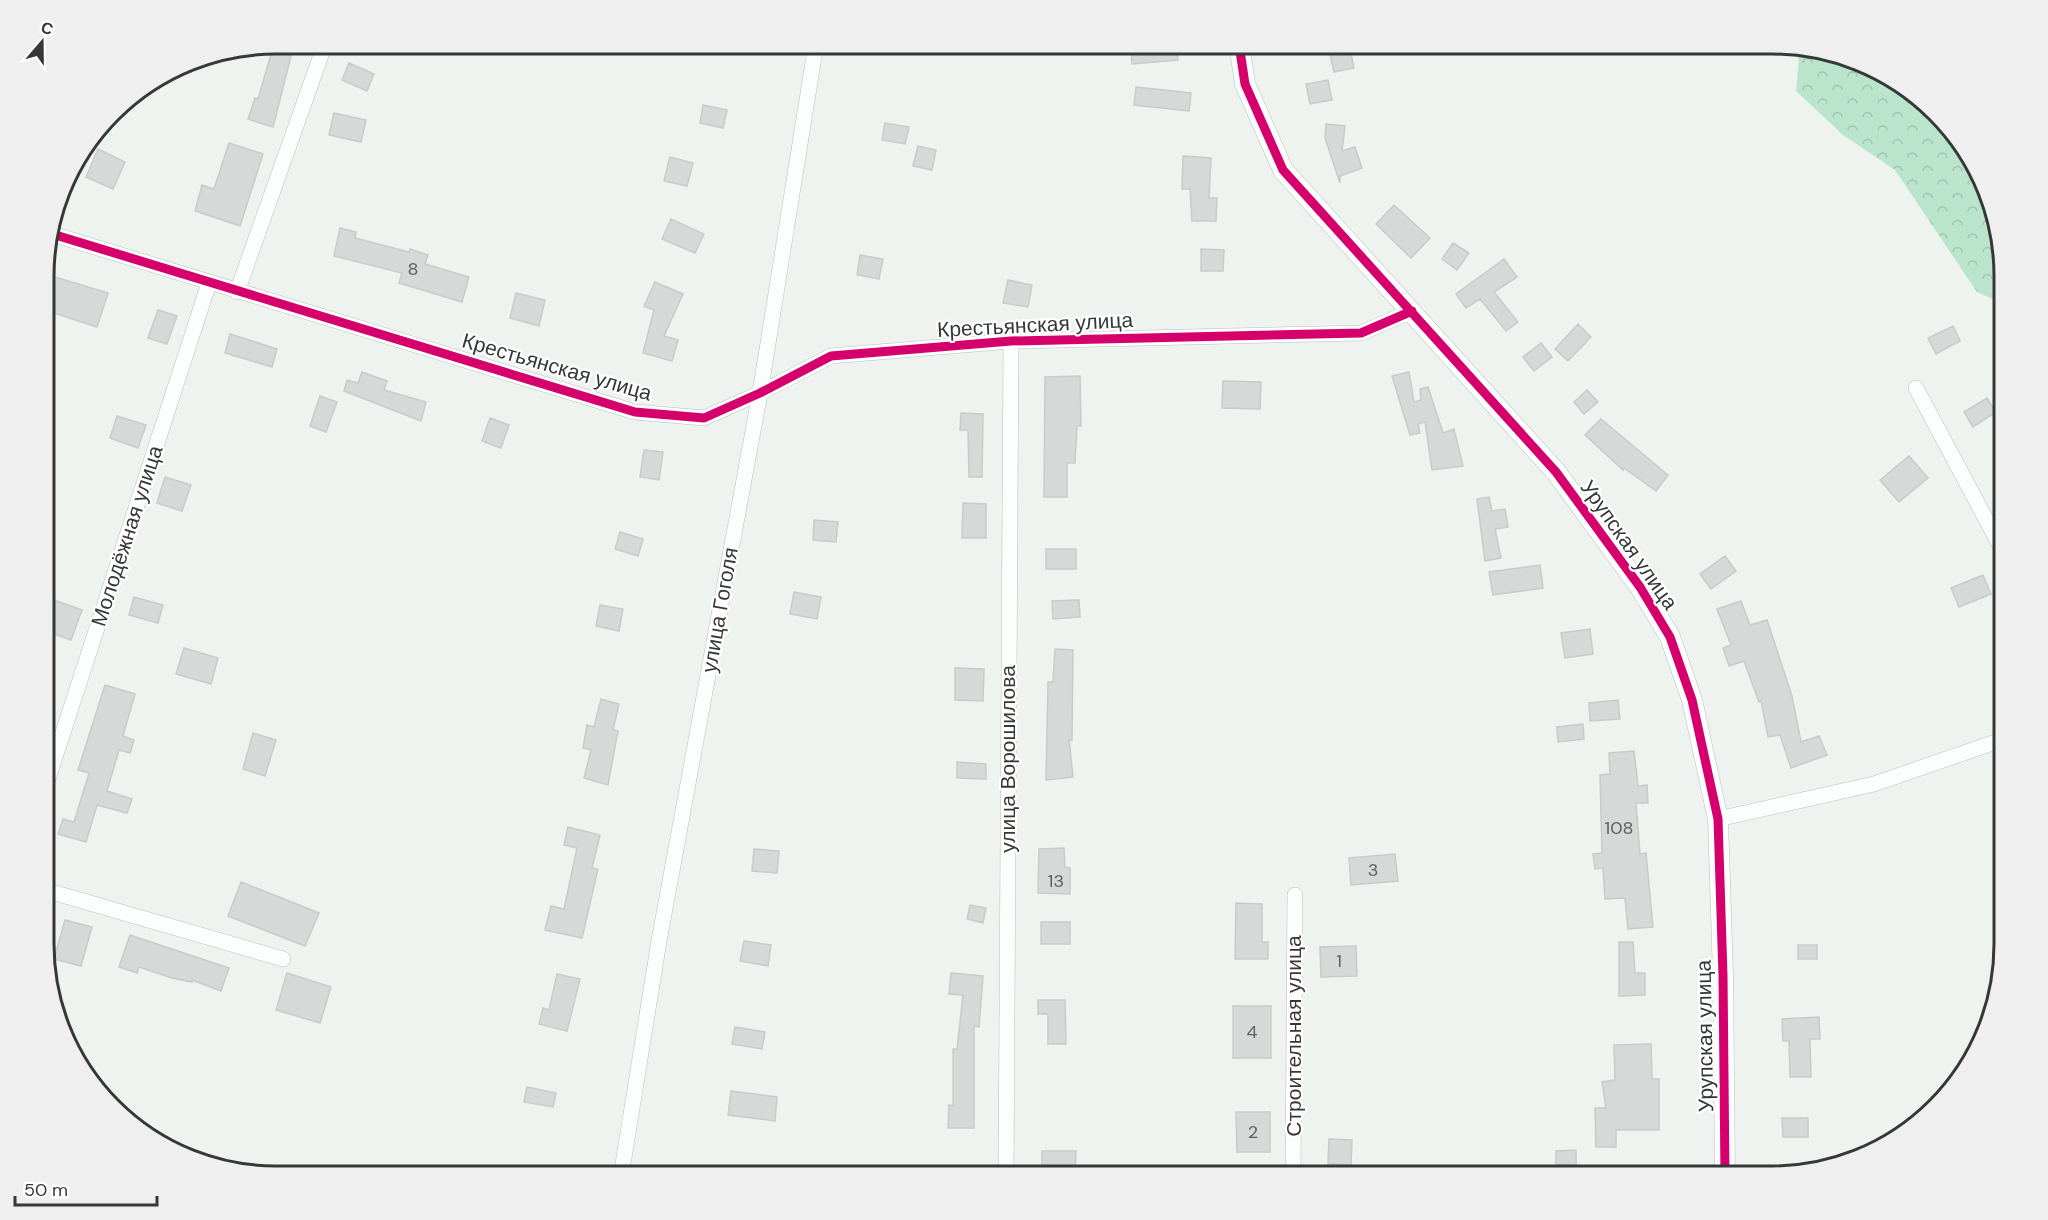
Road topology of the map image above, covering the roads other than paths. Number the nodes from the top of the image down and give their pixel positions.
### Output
1 (321, 54) edge
2 (814, 54) edge
3 (1240, 54) edge
4 (58, 236) edge
5 (208, 283) junction
6 (237, 292) junction
7 (1412, 312) junction
8 (1011, 341) junction
9 (1916, 388) dead end
10 (760, 393) junction
11 (1994, 534) edge
12 (1994, 742) edge
13 (54, 760) edge
14 (1718, 819) junction
15 (54, 893) edge
16 (1295, 895) dead end
17 (282, 958) dead end
18 (623, 1166) edge
19 (1006, 1166) edge
20 (1293, 1166) edge
21 (1725, 1166) edge

1 - 6 street
2 - 10 street, улица Гоголя
3 - 7 street, Урупская улица
4 - 5 street, Крестьянская улица
5 - 6 street, Крестьянская улица
5 - 13 street, Молодёжная улица
6 - 10 street, Крестьянская улица
7 - 8 street, Крестьянская улица
7 - 14 street, Урупская улица
8 - 10 street, Крестьянская улица
8 - 19 street, улица Ворошилова
9 - 11 street
10 - 18 street, улица Гоголя
12 - 14 street
14 - 21 street, Урупская улица
15 - 17 street
16 - 20 street, Строительная улица

